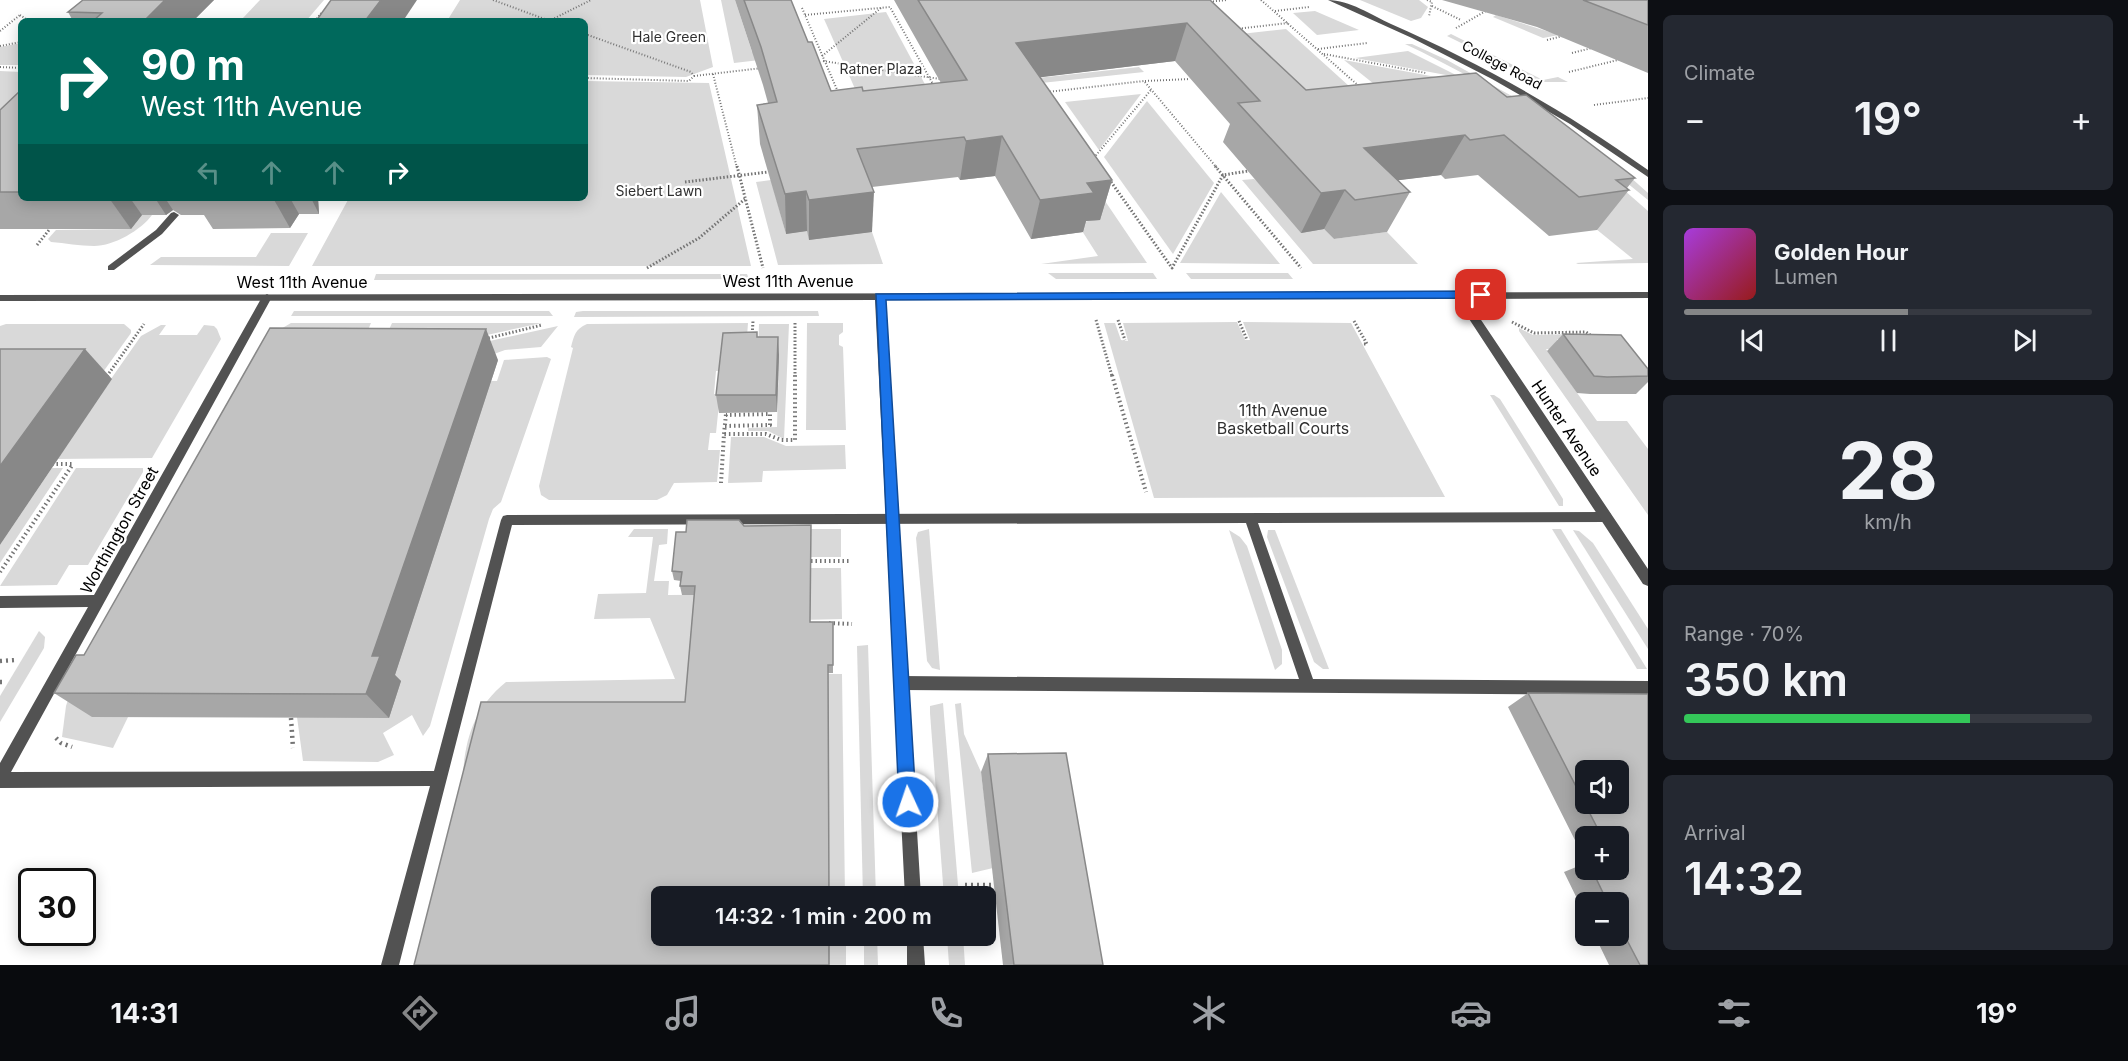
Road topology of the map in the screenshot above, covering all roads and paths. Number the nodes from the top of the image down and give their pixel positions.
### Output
1 (493, 0) edge
2 (591, 0) edge
3 (1227, 0) edge
4 (1261, 0) edge
5 (1331, 0) edge
6 (1427, 0) edge
7 (1207, 2) edge
8 (1432, 3) edge
9 (326, 7) edge
10 (1313, 7) dead end
11 (802, 8) dead end
12 (882, 8) junction
13 (1477, 8) dead end
14 (1274, 11) junction
15 (1486, 11) junction
16 (326, 12) edge
17 (1493, 12) dead end
18 (321, 14) junction
19 (806, 15) junction
20 (24, 18) edge
21 (318, 18) edge
22 (541, 18) edge
23 (555, 18) edge
24 (1461, 20) dead end
25 (1428, 21) dead end
26 (1288, 23) junction
27 (1468, 23) dead end
28 (0, 30) edge
29 (1228, 30) edge
30 (1552, 31) dead end
31 (588, 35) edge
32 (1547, 40) dead end
33 (18, 43) edge
34 (1370, 43) dead end
35 (1584, 44) edge
36 (0, 46) edge
37 (1317, 49) junction
38 (1322, 53) junction
39 (1572, 53) dead end
40 (822, 56) junction
41 (1615, 56) edge
42 (1622, 59) junction
43 (824, 61) junction
44 (813, 62) edge
45 (1631, 63) dead end
46 (0, 67) edge
47 (769, 67) edge
48 (18, 68) edge
49 (1569, 72) dead end
50 (1427, 73) dead end
51 (713, 74) junction
52 (694, 76) junction
53 (588, 78) edge
54 (940, 79) edge
55 (1190, 79) dead end
56 (931, 80) junction
57 (1144, 81) junction
58 (1037, 88) edge
59 (936, 89) edge
60 (1151, 90) junction
61 (1366, 92) edge
62 (1648, 98) edge
63 (842, 101) edge
64 (1585, 107) dead end
65 (1088, 150) edge
66 (1095, 159) junction
67 (1084, 161) edge
68 (1248, 171) dead end
69 (768, 172) edge
70 (1648, 174) edge
71 (1223, 175) junction
72 (740, 176) junction
73 (1107, 177) edge
74 (685, 183) dead end
75 (745, 199) junction
76 (174, 215) dead end
77 (49, 230) dead end
78 (37, 245) dead end
79 (111, 268) dead end
80 (647, 268) dead end
81 (763, 268) dead end
82 (1301, 268) dead end
83 (1459, 295) junction
84 (1648, 295) edge
85 (880, 296) junction
86 (267, 297) junction
87 (0, 298) edge
88 (753, 319) dead end
89 (795, 319) dead end
90 (1506, 319) dead end
91 (1096, 320) dead end
92 (1118, 320) dead end
93 (1238, 320) dead end
94 (1354, 320) dead end
95 (146, 321) dead end
96 (548, 324) dead end
97 (1573, 330) junction
98 (1580, 339) edge
99 (480, 340) edge
100 (1125, 340) dead end
101 (1247, 340) dead end
102 (1597, 341) edge
103 (751, 342) edge
104 (1362, 344) dead end
105 (106, 380) dead end
106 (725, 426) junction
107 (724, 434) junction
108 (51, 464) dead end
109 (721, 483) dead end
110 (1606, 517) junction
111 (1154, 518) junction
112 (1250, 518) junction
113 (892, 519) junction
114 (811, 561) edge
115 (851, 561) dead end
116 (0, 572) edge
117 (1648, 580) edge
118 (98, 601) junction
119 (0, 602) edge
120 (819, 624) edge
121 (852, 624) dead end
122 (16, 660) dead end
123 (0, 661) edge
124 (901, 683) junction
125 (1308, 686) junction
126 (1648, 688) edge
127 (439, 778) junction
128 (0, 779) edge
129 (965, 885) dead end
130 (995, 885) dead end
131 (912, 886) edge
132 (915, 946) edge
133 (390, 965) edge
134 (916, 965) edge

1 - 22 path
2 - 23 path
3 - 7 path
4 - 14 path
5 - 70 street, College Road
6 - 8 path
8 - 24 path
8 - 25 path
9 - 18 path
10 - 14 path
11 - 19 path
12 - 19 path
12 - 40 path
12 - 56 path
13 - 15 path
14 - 26 path
15 - 17 path
15 - 27 path
16 - 18 path
18 - 21 path
19 - 40 path
20 - 28 path
26 - 29 path
26 - 37 path
30 - 32 path
31 - 52 path
33 - 36 path
34 - 37 path
35 - 39 path
37 - 38 path
38 - 50 path
38 - 61 path
40 - 43 path
41 - 42 path
42 - 45 path
42 - 49 path
43 - 44 path
43 - 56 path
43 - 63 path
46 - 48 path
47 - 51 path
51 - 52 path
51 - 72 path
52 - 53 path
54 - 56 path
55 - 57 path
56 - 59 path
57 - 58 path
57 - 60 path
60 - 66 path
60 - 71 path
62 - 64 path
65 - 66 path
66 - 67 path
68 - 71 path
69 - 72 path
71 - 73 path
71 - 82 path
72 - 74 path
72 - 75 path
75 - 80 path
75 - 81 path
76 - 79 street
77 - 78 path
83 - 84 street, West 11th Avenue
83 - 85 street, West 11th Avenue
83 - 110 street, Hunter Avenue
85 - 86 street, West 11th Avenue
85 - 113 street
86 - 87 street, West 11th Avenue
86 - 118 street, Worthington Street
88 - 103 path
89 - 107 path
90 - 97 path
91 - 111 path
92 - 100 path
93 - 101 path
94 - 104 path
95 - 105 path
96 - 99 path
97 - 98 path
97 - 102 path
106 - 106 path
106 - 107 path
107 - 109 path
108 - 116 path
110 - 112 street
110 - 117 street, Hunter Avenue
111 - 112 street
111 - 113 street
112 - 125 street
113 - 124 street
113 - 127 street
114 - 115 path
118 - 119 street
118 - 128 street, Worthington Street
120 - 121 path
122 - 123 path
124 - 125 street
124 - 131 street
125 - 126 street
127 - 128 street
127 - 133 street
129 - 130 path
132 - 134 street

